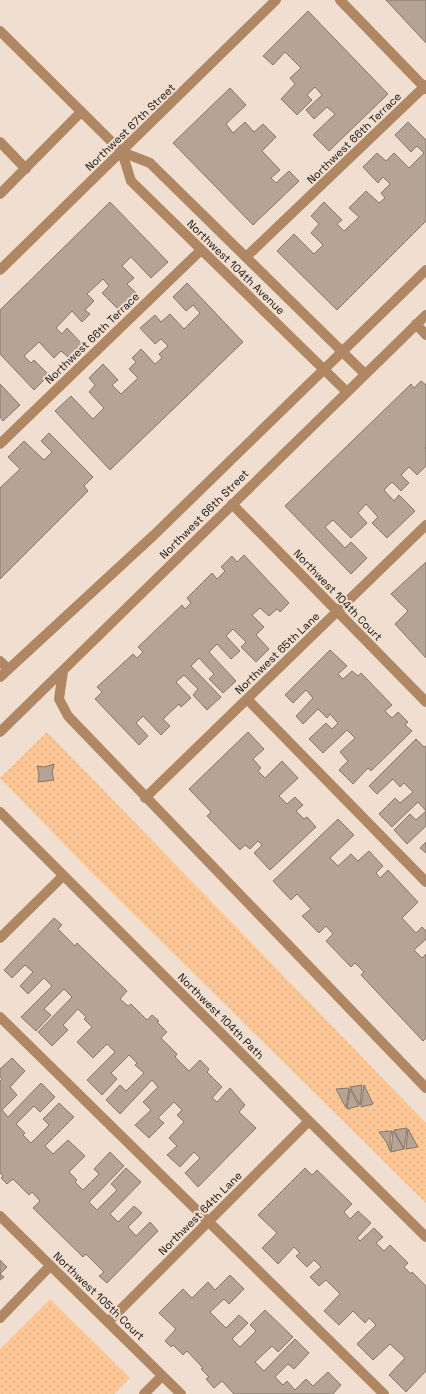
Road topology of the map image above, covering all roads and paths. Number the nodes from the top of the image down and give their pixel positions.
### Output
1 (276, 0) edge
2 (340, 0) edge
3 (0, 31) edge
4 (425, 87) edge
5 (81, 112) junction
6 (0, 142) edge
7 (122, 152) junction
8 (26, 169) junction
9 (0, 194) edge
10 (201, 250) junction
11 (246, 257) junction
12 (0, 270) edge
13 (426, 270) edge
14 (426, 315) edge
15 (416, 324) junction
16 (426, 335) edge
17 (342, 351) junction
18 (324, 369) junction
19 (365, 374) junction
20 (347, 392) junction
21 (0, 444) edge
22 (232, 504) junction
23 (426, 525) edge
24 (337, 611) junction
25 (0, 661) edge
26 (8, 669) junction
27 (63, 671) junction
28 (0, 677) edge
29 (247, 699) junction
30 (426, 702) edge
31 (0, 732) edge
32 (145, 798) junction
33 (0, 812) edge
34 (63, 876) junction
35 (426, 882) edge
36 (0, 938) edge
37 (0, 1017) edge
38 (426, 1088) edge
39 (309, 1121) junction
40 (0, 1216) edge
41 (209, 1222) junction
42 (426, 1237) edge
43 (50, 1266) junction
44 (0, 1318) edge
45 (108, 1322) junction
46 (162, 1376) junction
47 (144, 1394) edge
48 (181, 1394) edge
49 (384, 1394) edge

1 - 7 street, Northwest 67th Street
2 - 4 street
3 - 5 street, Northwest 104th Avenue
4 - 11 street, Northwest 66th Terrace
5 - 7 street, Northwest 104th Avenue
5 - 8 street
6 - 8 street
7 - 10 street, Northwest 104th Avenue
7 - 11 street, Northwest 104th Avenue
7 - 12 street, Northwest 67th Street
8 - 9 street
10 - 18 street, Northwest 104th Avenue
10 - 21 street, Northwest 66th Terrace
11 - 17 street, Northwest 104th Avenue
13 - 17 street, Northwest 66th Street
14 - 15 street, Northwest 66th Street
15 - 16 street
15 - 19 street, Northwest 66th Street
17 - 18 street, Northwest 66th Street
17 - 19 street, Northwest 104th Avenue
18 - 20 street, Northwest 104th Avenue
18 - 26 street, Northwest 66th Street
19 - 20 street, Northwest 66th Street
20 - 22 street, Northwest 66th Street
22 - 24 street, Northwest 104th Court
22 - 27 street, Northwest 66th Street
23 - 24 street, Northwest 65th Lane
24 - 29 street, Northwest 65th Lane
24 - 30 street, Northwest 104th Court
25 - 26 street
26 - 28 street, Northwest 66th Street
27 - 31 street, Northwest 66th Street
27 - 32 street
29 - 32 street, Northwest 65th Lane
29 - 35 street
32 - 38 street
33 - 34 street, Northwest 104th Path
34 - 36 street
34 - 39 street, Northwest 104th Path
37 - 41 street
39 - 41 street, Northwest 64th Lane
39 - 42 street, Northwest 104th Path
40 - 43 street, Northwest 105th Court
41 - 45 street, Northwest 64th Lane
41 - 49 street
43 - 44 street
43 - 45 street, Northwest 105th Court
45 - 46 street, Northwest 105th Court
46 - 47 street
46 - 48 street, Northwest 105th Court

